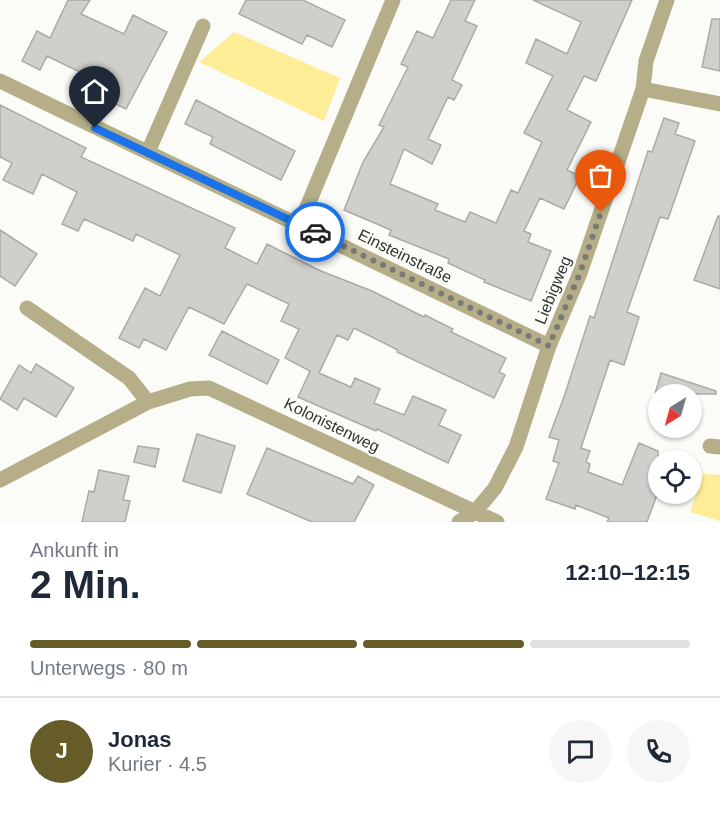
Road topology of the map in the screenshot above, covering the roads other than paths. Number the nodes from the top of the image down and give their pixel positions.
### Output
1 (393, 0) edge
2 (667, 0) edge
3 (203, 26) dead end
4 (0, 81) edge
5 (643, 89) junction
6 (720, 104) edge
7 (148, 152) junction
8 (300, 224) junction
9 (27, 308) dead end
10 (549, 346) junction
11 (148, 402) junction
12 (0, 480) edge
13 (474, 513) junction
14 (459, 522) edge
15 (496, 522) edge

1 - 8 street
2 - 5 street, Liebigweg
3 - 7 street
4 - 7 street, Einsteinstraße
5 - 6 street
5 - 10 street, Liebigweg
7 - 8 street, Einsteinstraße
8 - 10 street, Einsteinstraße
9 - 11 street
10 - 13 street, Liebigweg
11 - 12 street, Kolonistenweg
11 - 13 street, Kolonistenweg
13 - 14 street, Liebigweg
13 - 15 street, Kolonistenweg

